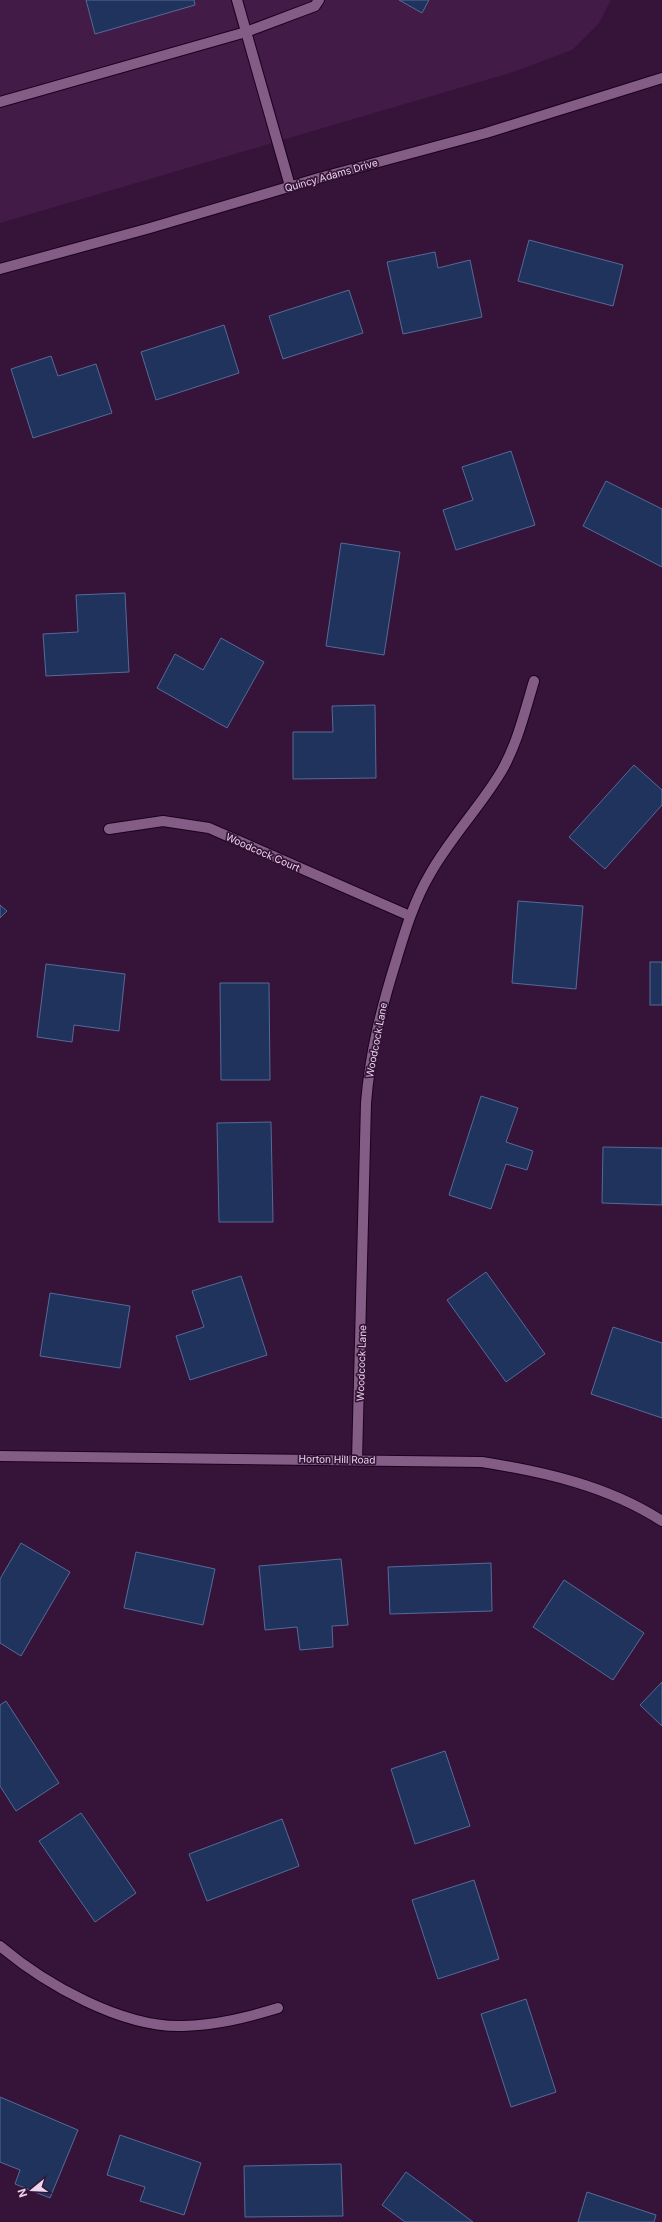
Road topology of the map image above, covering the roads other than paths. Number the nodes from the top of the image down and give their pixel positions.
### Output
1 (237, 0) edge
2 (319, 0) edge
3 (246, 32) junction
4 (662, 78) edge
5 (0, 102) edge
6 (290, 186) junction
7 (0, 269) edge
8 (534, 681) dead end
9 (109, 829) dead end
10 (410, 916) junction
11 (0, 1456) edge
12 (358, 1460) junction
13 (662, 1521) edge
14 (0, 1946) edge
15 (278, 2008) dead end

1 - 3 street
2 - 3 street
3 - 5 street
3 - 6 street
4 - 6 street, Quincy Adams Drive
6 - 7 street, Quincy Adams Drive
8 - 10 street, Woodcock Lane
9 - 10 street, Woodcock Court
10 - 12 street, Woodcock Lane
11 - 12 street, Horton Hill Road
12 - 13 street, Horton Hill Road
14 - 15 street

